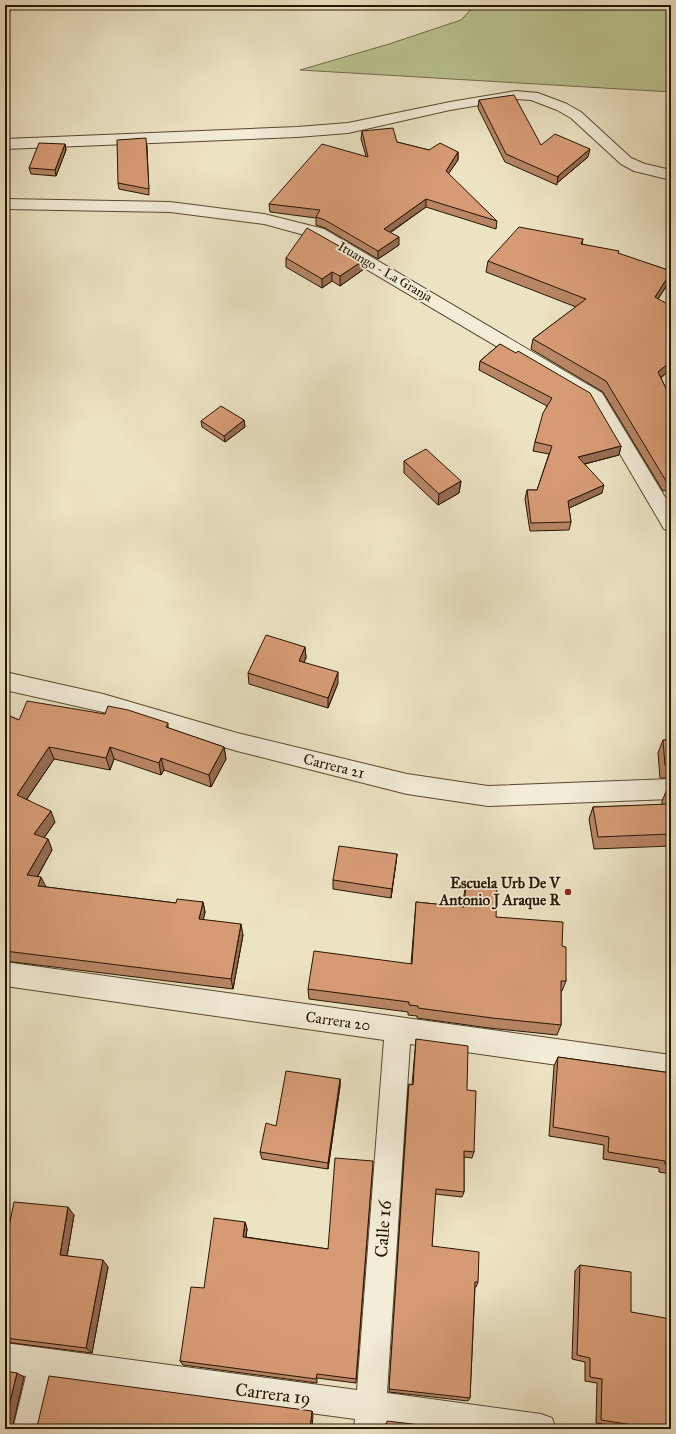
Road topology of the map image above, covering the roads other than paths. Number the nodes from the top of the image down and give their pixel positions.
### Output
1 (5, 144) edge
2 (671, 175) edge
3 (5, 204) edge
4 (671, 524) edge
5 (5, 680) edge
6 (671, 789) edge
7 (5, 974) edge
8 (398, 1030) junction
9 (671, 1068) edge
10 (5, 1358) edge
11 (44, 1364) junction
12 (370, 1418) edge
13 (28, 1429) edge
14 (541, 1429) edge

1 - 2 street
3 - 4 street, Ituango - La Granja
5 - 6 street, Carrera 21
7 - 8 street, Carrera 20
8 - 9 street, Carrera 20
8 - 12 street, Calle 16
10 - 11 street, Carrera 19
11 - 12 street, Carrera 19
11 - 13 street
12 - 14 street, Carrera 19

